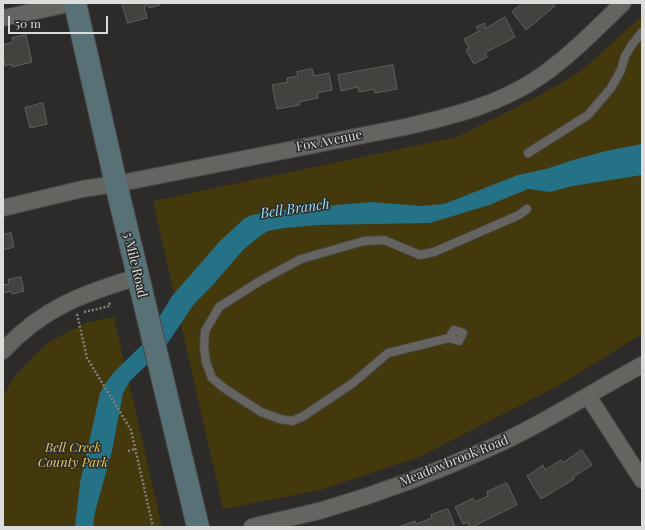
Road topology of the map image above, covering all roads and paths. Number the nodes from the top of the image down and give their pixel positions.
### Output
1 (74, 3) edge
2 (623, 3) edge
3 (3, 18) edge
4 (642, 32) edge
5 (528, 153) dead end
6 (116, 184) junction
7 (3, 208) edge
8 (527, 209) dead end
9 (138, 277) junction
10 (108, 297) dead end
11 (449, 338) dead end
12 (3, 351) edge
13 (642, 365) edge
14 (588, 396) junction
15 (135, 450) junction
16 (128, 451) dead end
17 (642, 480) edge
18 (153, 527) edge
19 (198, 527) edge
20 (252, 527) edge

1 - 3 street
1 - 6 main road, 5 Mile Road
2 - 6 street, Fox Avenue
4 - 5 lane
6 - 7 street, Fox Avenue
6 - 9 main road, 5 Mile Road
8 - 11 lane
9 - 12 street
9 - 19 main road, 5 Mile Road
10 - 15 path
13 - 14 street, Meadowbrook Road
14 - 17 street
14 - 20 street, Meadowbrook Road
15 - 16 path
15 - 18 path

